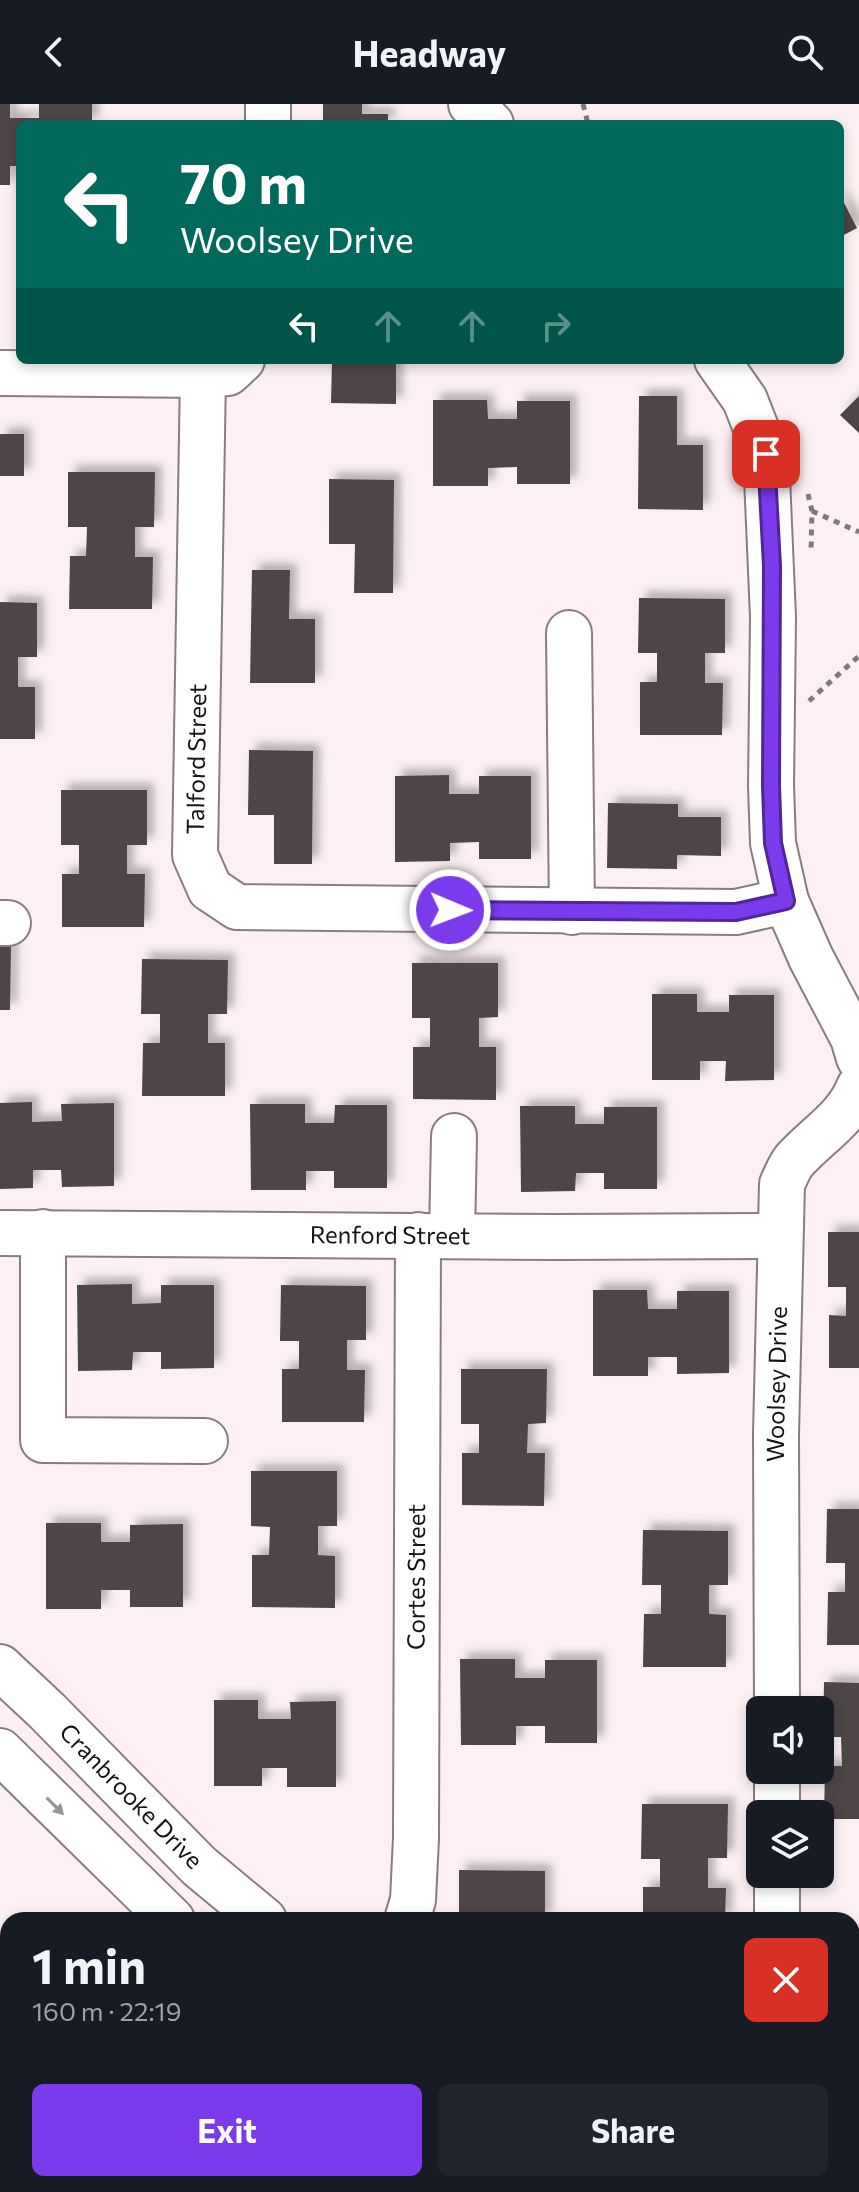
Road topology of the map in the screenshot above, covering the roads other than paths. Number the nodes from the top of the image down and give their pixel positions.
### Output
1 (471, 104) edge
2 (487, 120) edge
3 (720, 364) edge
4 (222, 368) edge
5 (0, 373) edge
6 (569, 633) dead end
7 (786, 901) junction
8 (572, 912) junction
9 (859, 1058) edge
10 (859, 1087) edge
11 (454, 1136) dead end
12 (43, 1232) junction
13 (0, 1233) edge
14 (435, 1235) junction
15 (779, 1236) junction
16 (205, 1441) dead end
17 (0, 1667) edge
18 (777, 1696) edge
19 (47, 1711) junction
20 (0, 1752) edge
21 (777, 1888) edge
22 (164, 1912) edge
23 (254, 1912) edge
24 (409, 1912) edge
25 (777, 1912) edge

1 - 2 street
3 - 7 street
4 - 5 street
4 - 8 street, Talford Street
6 - 8 street
7 - 8 street, Talford Street
7 - 9 street
10 - 15 street, Woolsey Drive
11 - 14 street, Cortes Street
12 - 13 street, Renford Street
12 - 14 street, Renford Street
12 - 16 street
14 - 15 street, Renford Street
14 - 24 street, Cortes Street
15 - 18 street, Woolsey Drive
17 - 19 street, Cranbrooke Drive
19 - 20 street
19 - 23 street, Cranbrooke Drive
20 -> 22 street
21 - 25 street

